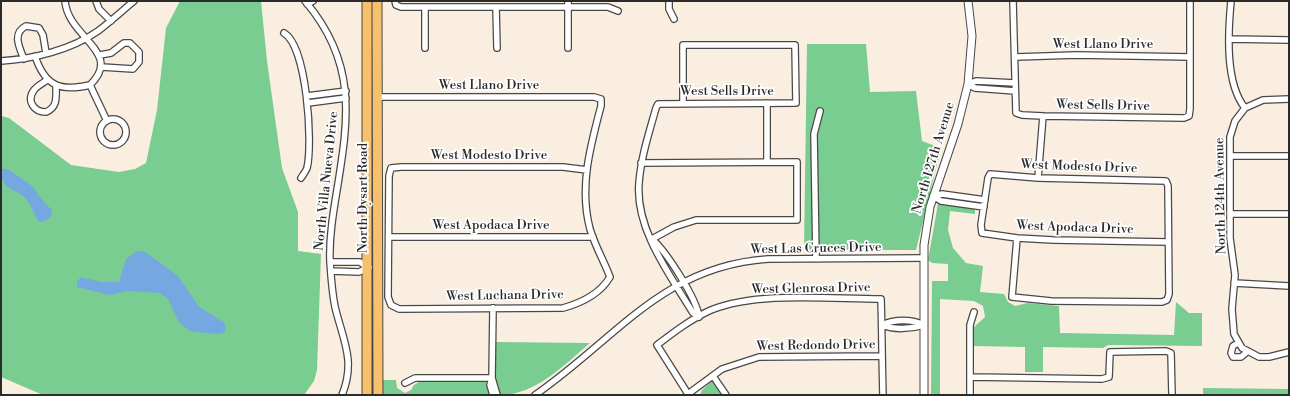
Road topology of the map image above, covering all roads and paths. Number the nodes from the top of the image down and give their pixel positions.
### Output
1 (65, 1) edge
2 (96, 1) edge
3 (134, 1) edge
4 (367, 1) edge
5 (377, 1) edge
6 (669, 1) edge
7 (968, 1) edge
8 (1013, 1) edge
9 (1190, 1) edge
10 (1231, 1) edge
11 (308, 2) edge
12 (395, 3) edge
13 (126, 4) edge
14 (568, 4) edge
15 (425, 8) junction
16 (496, 8) junction
17 (618, 11) dead end
18 (674, 19) dead end
19 (111, 21) junction
20 (284, 33) dead end
21 (1289, 33) edge
22 (85, 38) junction
23 (1229, 39) junction
24 (1288, 41) edge
25 (425, 48) dead end
26 (497, 48) dead end
27 (568, 48) dead end
28 (46, 53) junction
29 (100, 55) junction
30 (35, 56) junction
31 (1016, 57) junction
32 (1190, 57) junction
33 (24, 59) junction
34 (1, 61) edge
35 (102, 67) junction
36 (47, 80) junction
37 (1015, 83) junction
38 (968, 84) junction
39 (90, 85) junction
40 (56, 86) junction
41 (346, 91) junction
42 (1015, 91) junction
43 (307, 96) junction
44 (377, 96) junction
45 (346, 98) junction
46 (1289, 99) edge
47 (308, 102) junction
48 (767, 103) junction
49 (683, 104) junction
50 (1245, 108) junction
51 (820, 111) dead end
52 (1043, 116) junction
53 (107, 121) junction
54 (1230, 156) junction
55 (1289, 156) edge
56 (767, 162) junction
57 (641, 163) junction
58 (587, 170) junction
59 (301, 178) dead end
60 (1038, 178) junction
61 (933, 196) junction
62 (985, 200) junction
63 (984, 207) junction
64 (1230, 214) junction
65 (1289, 214) edge
66 (389, 237) junction
67 (593, 237) junction
68 (1017, 238) junction
69 (652, 239) junction
70 (1168, 242) junction
71 (923, 258) junction
72 (816, 259) junction
73 (330, 262) junction
74 (367, 267) junction
75 (378, 267) junction
76 (330, 271) junction
77 (682, 282) junction
78 (1234, 283) junction
79 (676, 285) junction
80 (1289, 286) edge
81 (493, 308) junction
82 (974, 312) dead end
83 (699, 317) junction
84 (882, 325) junction
85 (924, 325) junction
86 (1240, 345) junction
87 (1247, 352) junction
88 (1289, 352) edge
89 (882, 356) junction
90 (712, 376) junction
91 (970, 377) junction
92 (492, 378) junction
93 (405, 383) dead end
94 (493, 391) edge
95 (688, 394) edge
96 (342, 395) edge
97 (367, 395) edge
98 (378, 395) edge
99 (497, 395) edge
100 (535, 395) edge
101 (726, 395) edge
102 (882, 395) edge
103 (924, 395) edge
104 (970, 395) edge
105 (1172, 395) edge

1 - 22 street
2 - 19 street
3 - 13 street
4 - 74 main road, North Dysart Road
5 - 44 main road, North Dysart Road
6 - 18 street
7 - 38 street, North 127th Avenue
8 - 31 street
9 - 32 street
10 - 23 street
11 - 41 street, North Villa Nueva Drive
12 - 15 street
13 - 19 street
14 - 16 street
14 - 17 street
14 - 27 street
15 - 16 street
15 - 25 street
16 - 26 street
19 - 22 street
20 - 43 street
21 - 24 street
22 - 28 street
22 - 29 street
23 - 24 street
23 - 50 street
28 - 30 street
28 - 33 street
29 - 35 street
29 - 35 street
30 - 33 street
30 - 36 street
31 - 32 street, West Llano Drive
31 - 37 street
32 - 52 street, West Sells Drive
33 - 34 street
35 - 39 street
36 - 40 street
36 - 40 street
37 - 38 street
37 - 42 street
38 - 42 street
38 - 61 street, North 127th Avenue
39 - 40 street
39 - 53 street
41 - 43 street
41 - 45 street, North Villa Nueva Drive
42 - 52 street, West Sells Drive
43 - 47 street
44 - 58 street, West Llano Drive
44 - 75 main road, North Dysart Road
45 - 47 street
45 - 73 street, North Villa Nueva Drive
46 - 50 street
47 - 59 street
48 - 49 street, West Sells Drive
48 - 49 street, West Sells Drive
48 - 56 street
49 - 57 street, West Sells Drive
50 - 54 street, North 124th Avenue
51 - 72 street
52 - 60 street
53 - 53 street
54 - 55 street
54 - 64 street, North 124th Avenue
56 - 57 street
56 - 69 street
57 - 69 street
58 - 66 street, West Modesto Drive
58 - 67 street
60 - 62 street, West Modesto Drive
60 - 70 street, West Modesto Drive
61 - 62 street
61 - 63 street
61 - 71 street, North 127th Avenue
62 - 63 street
63 - 68 street, West Apodaca Drive
64 - 65 street
64 - 78 street, North 124th Avenue
66 - 67 street, West Apodaca Drive
66 - 81 street, West Luchana Drive
67 - 81 street, West Luchana Drive
68 - 70 street, West Apodaca Drive
68 - 70 street
69 - 77 street
69 - 79 street
71 - 72 street, West Las Cruces Drive
71 - 85 street, North 127th Avenue
72 - 77 street, West Las Cruces Drive
73 - 74 street
73 - 76 street, North Villa Nueva Drive
74 - 75 street
74 - 76 street
74 - 97 main road, North Dysart Road
75 - 98 main road, North Dysart Road
76 - 96 street, North Villa Nueva Drive
77 - 79 street, West Las Cruces Drive
77 - 83 street
78 - 80 street
78 - 86 street, North 124th Avenue
79 - 83 street
79 - 100 street, West Las Cruces Drive
81 - 92 street
82 - 91 street
83 - 84 street, West Glenrosa Drive
83 - 95 street, West Glenrosa Drive
84 - 85 street
84 - 89 street
85 - 103 street, North 127th Avenue
86 - 87 street
86 - 87 street
87 - 88 street
89 - 90 street, West Redondo Drive
89 - 102 street
90 - 95 street, West Redondo Drive
90 - 101 street
91 - 104 street
91 - 105 street
92 - 93 street
92 - 94 street
94 - 99 street

